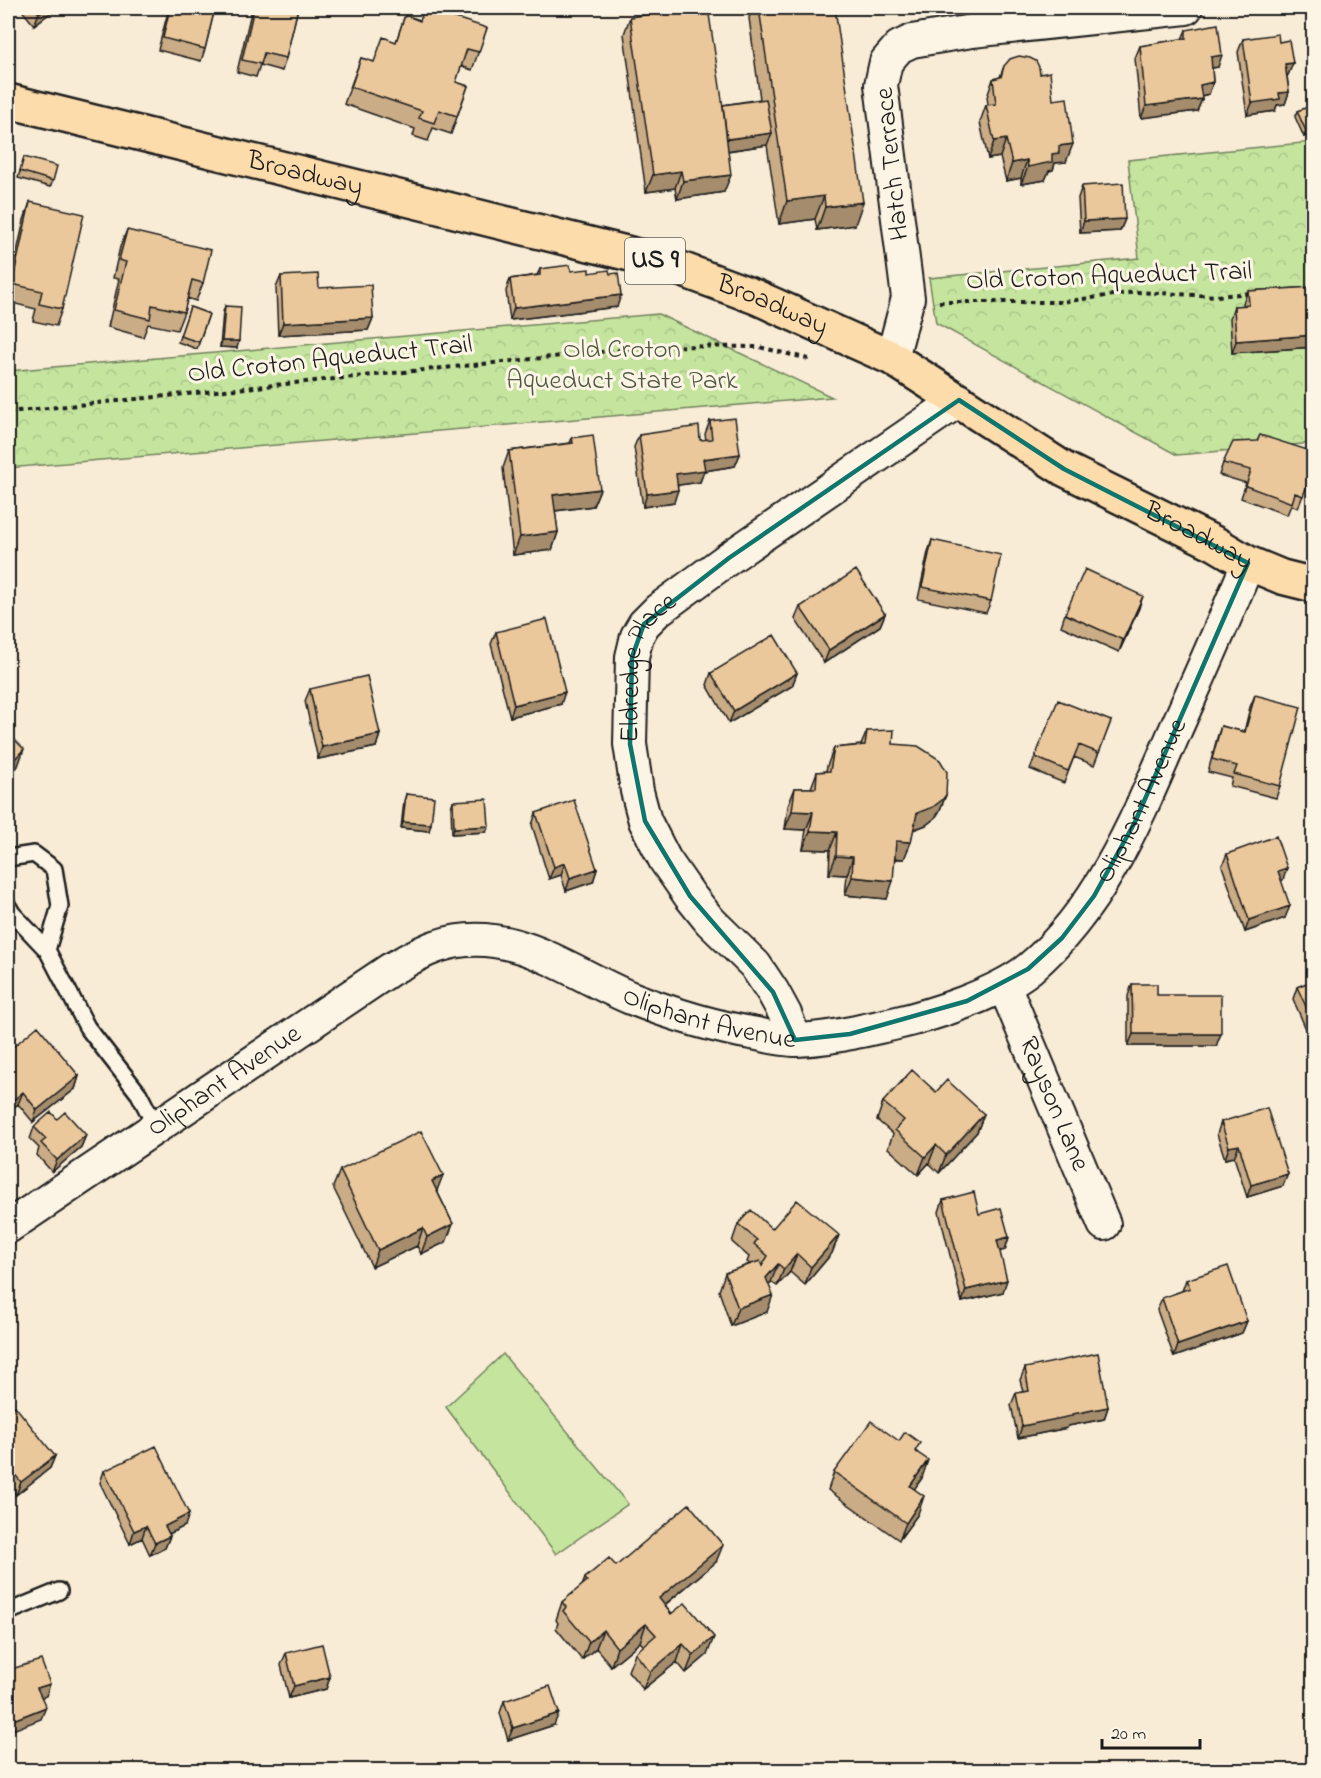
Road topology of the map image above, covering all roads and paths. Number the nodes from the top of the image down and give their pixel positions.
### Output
1 (1186, 8) edge
2 (8, 101) edge
3 (1263, 292) edge
4 (906, 307) junction
5 (892, 358) junction
6 (813, 360) dead end
7 (959, 400) junction
8 (8, 412) edge
9 (1248, 563) junction
10 (1314, 585) edge
11 (8, 858) edge
12 (8, 906) edge
13 (47, 950) junction
14 (1004, 985) junction
15 (795, 1040) junction
16 (156, 1127) junction
17 (1104, 1224) dead end
18 (8, 1227) edge
19 (59, 1591) dead end
20 (8, 1612) edge

1 - 4 street, Hatch Terrace
2 - 5 main road, Broadway / US 9
3 - 4 path, Old Croton Aqueduct Trail
4 - 5 street, Hatch Terrace
5 - 7 main road, Broadway / US 9
6 - 8 path, Old Croton Aqueduct Trail
7 - 9 main road, Broadway / US 9
7 - 15 street, Eldredge Place
9 - 10 main road, Broadway / US 9
9 - 14 street, Oliphant Avenue
11 - 13 lane
12 - 13 lane
13 - 16 lane
14 - 15 street, Oliphant Avenue
14 - 17 street, Rayson Lane
15 - 16 street, Oliphant Avenue
16 - 18 street, Oliphant Avenue
19 - 20 lane

